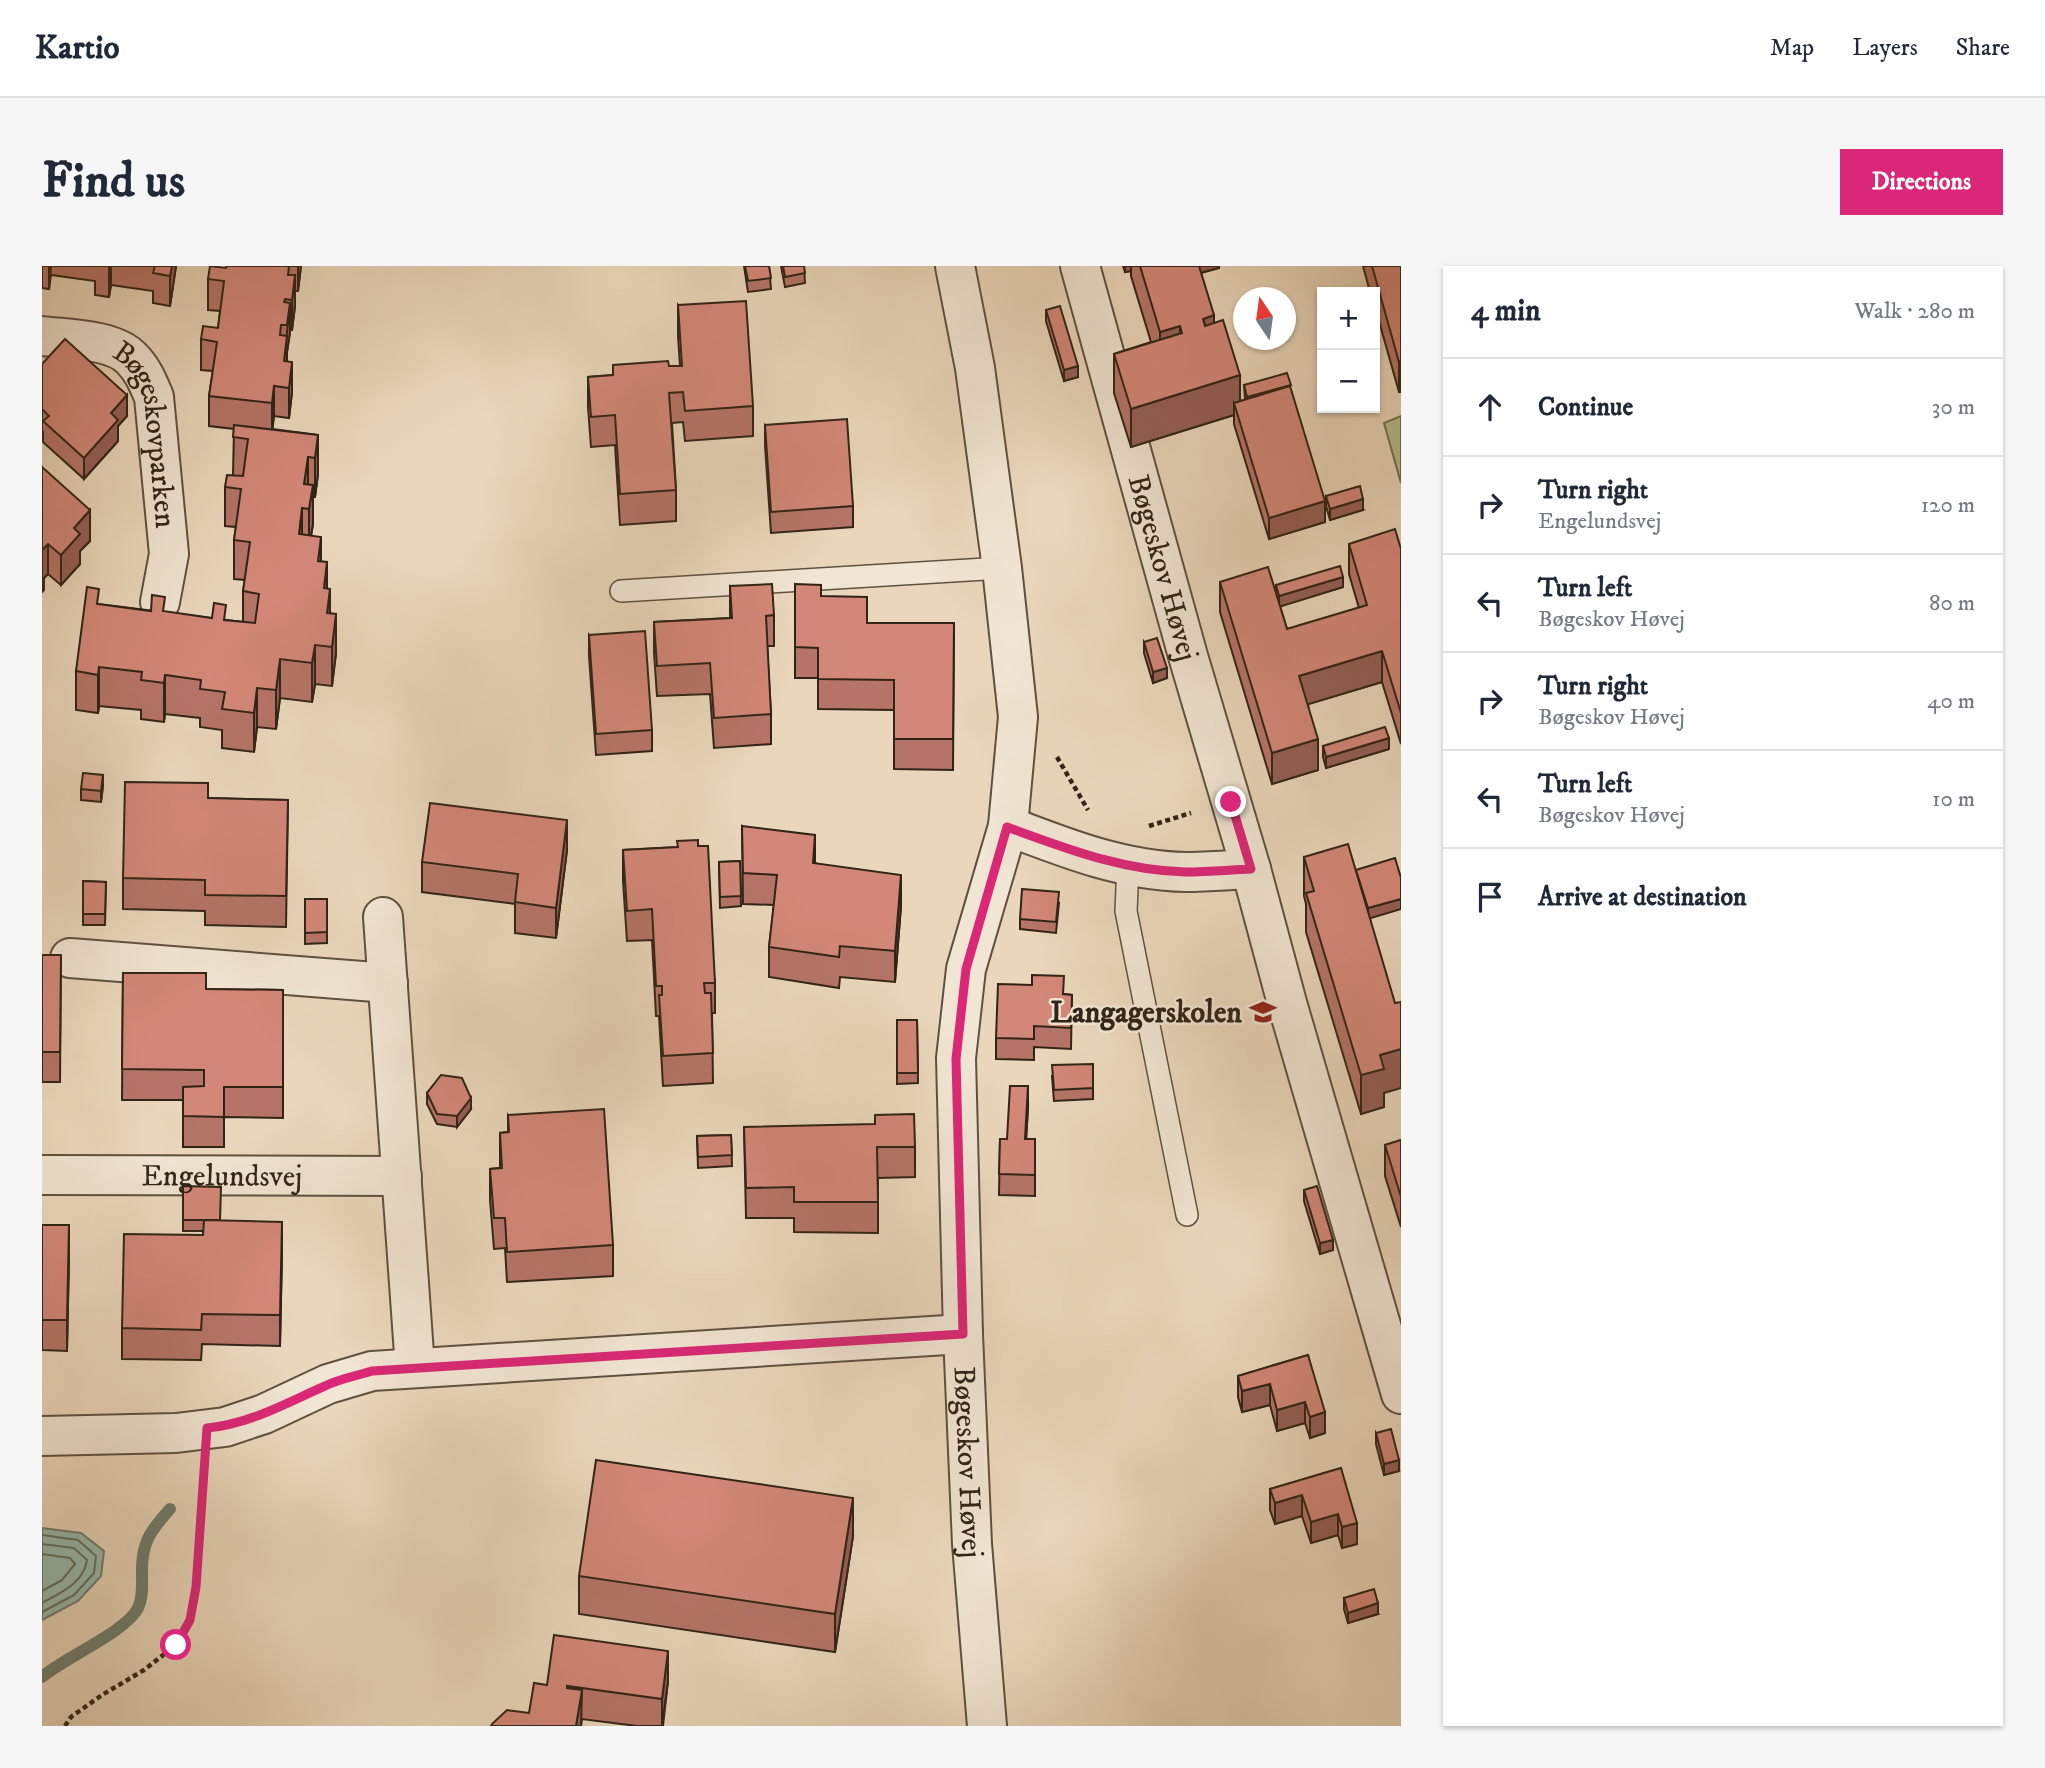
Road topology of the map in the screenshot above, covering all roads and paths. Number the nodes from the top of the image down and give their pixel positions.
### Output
1 (955, 266) edge
2 (1080, 266) edge
3 (42, 337) edge
4 (1002, 568) junction
5 (621, 591) dead end
6 (160, 602) edge
7 (1018, 717) junction
8 (1231, 802) junction
9 (1100, 814) dead end
10 (1007, 827) junction
11 (1138, 829) dead end
12 (1128, 865) junction
13 (1251, 869) junction
14 (383, 918) dead end
15 (70, 958) dead end
16 (388, 983) junction
17 (42, 1175) edge
18 (402, 1176) junction
19 (1187, 1215) dead end
20 (963, 1334) junction
21 (415, 1368) junction
22 (1401, 1394) edge
23 (207, 1428) junction
24 (42, 1436) edge
25 (65, 1726) edge
26 (987, 1726) edge

1 - 4 street, Bøgeskov Høvej
2 - 8 street, Bøgeskov Høvej
3 - 6 street, Bøgeskovparken
4 - 5 lane
4 - 7 street, Bøgeskov Høvej
7 - 9 path
7 - 10 street, Bøgeskov Høvej
8 - 11 path
8 - 13 street, Bøgeskov Høvej
10 - 12 street
10 - 20 street, Bøgeskov Høvej
12 - 13 street
12 - 19 lane
13 - 22 street, Bøgeskov Høvej
14 - 16 street
15 - 16 street
16 - 18 street
17 - 18 street, Engelundsvej
18 - 21 street
20 - 21 street
20 - 26 street, Bøgeskov Høvej
21 - 23 street
23 - 24 street
23 - 25 path

